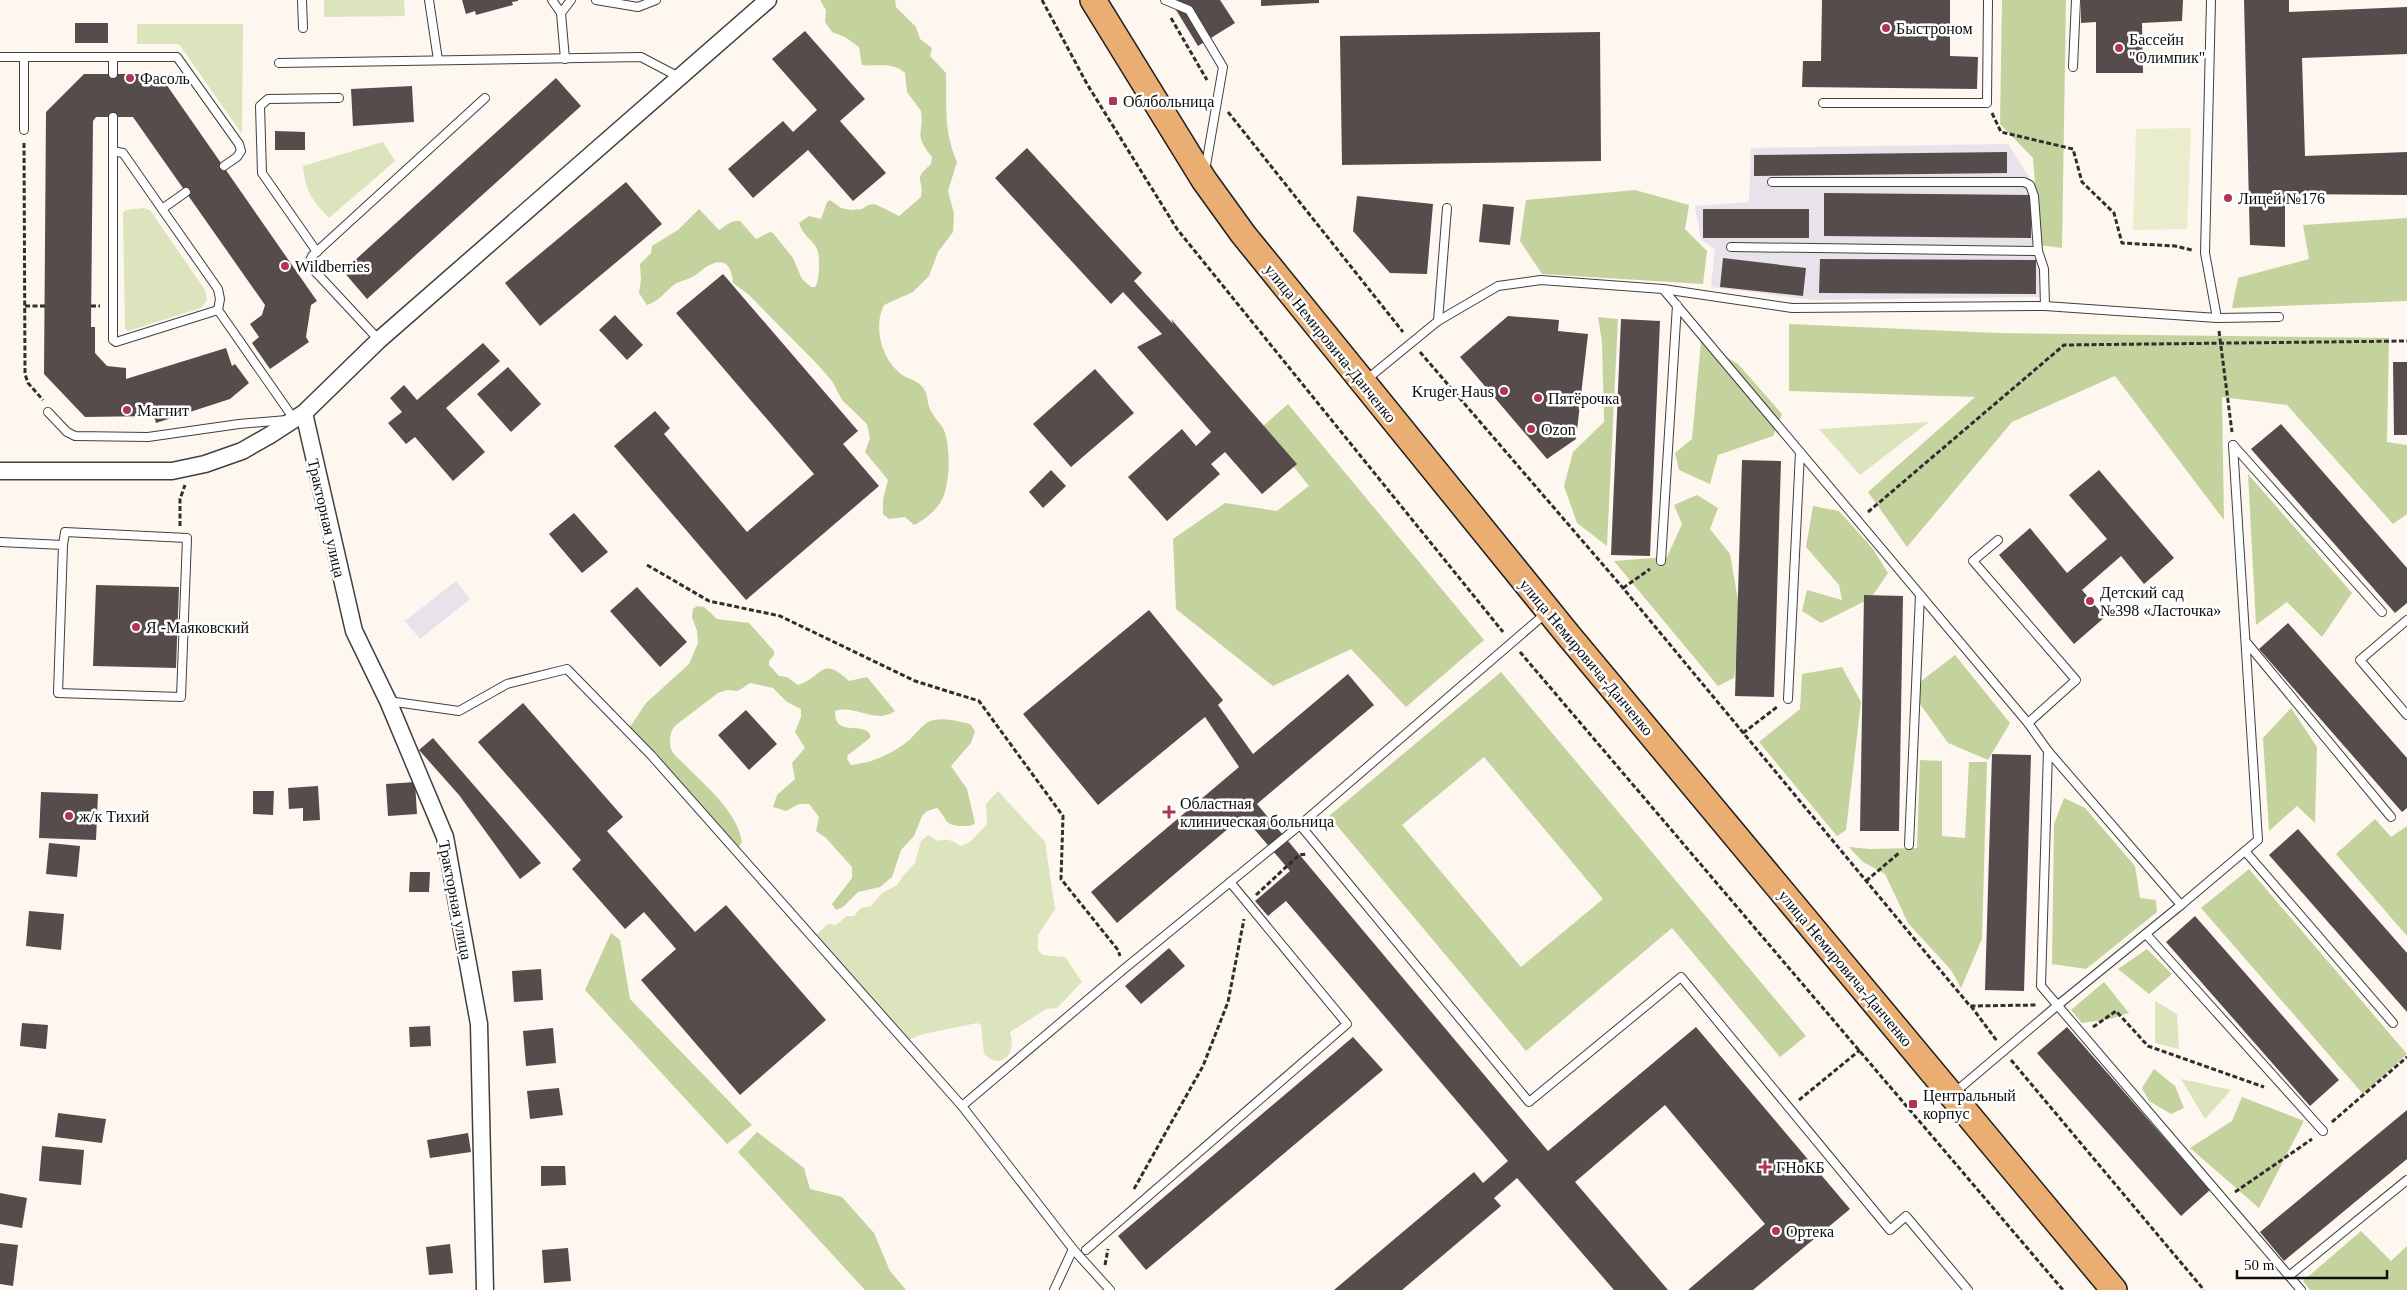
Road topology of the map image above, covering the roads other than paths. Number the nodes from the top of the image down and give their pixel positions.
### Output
1 (302, 0) edge
2 (428, 0) edge
3 (552, 0) edge
4 (571, 0) edge
5 (596, 0) edge
6 (656, 0) edge
7 (768, 0) edge
8 (1093, 0) edge
9 (1165, 0) edge
10 (1988, 0) edge
11 (2076, 0) edge
12 (2211, 0) edge
13 (561, 13) junction
14 (303, 28) dead end
15 (24, 57) junction
16 (112, 57) junction
17 (0, 58) edge
18 (565, 58) junction
19 (438, 60) junction
20 (279, 62) dead end
21 (2073, 67) dead end
22 (112, 74) dead end
23 (679, 77) junction
24 (338, 98) dead end
25 (485, 98) dead end
26 (1823, 103) dead end
27 (113, 117) dead end
28 (24, 130) road end
29 (113, 151) junction
30 (224, 166) dead end
31 (1204, 180) junction
32 (1772, 182) dead end
33 (186, 192) dead end
34 (1447, 208) dead end
35 (162, 209) junction
36 (1731, 247) dead end
37 (2038, 251) junction
38 (316, 252) junction
39 (1663, 289) junction
40 (1677, 305) junction
41 (2045, 306) junction
42 (218, 310) junction
43 (2279, 317) dead end
44 (2217, 318) junction
45 (1438, 321) junction
46 (379, 340) junction
47 (1362, 383) junction
48 (48, 412) road end
49 (299, 416) junction
50 (1800, 452) junction
51 (0, 470) edge
52 (1998, 540) dead end
53 (0, 542) edge
54 (63, 545) junction
55 (1661, 561) road end
56 (1920, 595) junction
57 (1549, 611) junction
58 (2382, 612) dead end
59 (2407, 620) edge
60 (2247, 643) junction
61 (1788, 699) road end
62 (388, 701) junction
63 (2407, 715) edge
64 (2028, 723) junction
65 (2048, 751) junction
66 (2391, 817) dead end
67 (1300, 825) junction
68 (1909, 845) road end
69 (2245, 851) junction
70 (1230, 882) junction
71 (2181, 905) junction
72 (2146, 934) junction
73 (2058, 1005) junction
74 (2393, 1023) dead end
75 (1952, 1095) junction
76 (962, 1106) junction
77 (2322, 1131) dead end
78 (2407, 1180) edge
79 (1073, 1248) junction
80 (1086, 1250) dead end
81 (2289, 1276) junction
82 (2108, 1288) edge
83 (485, 1290) edge
84 (1054, 1290) edge
85 (1110, 1290) edge
86 (1968, 1290) edge
87 (2301, 1290) edge

1 - 14 lane
2 - 19 lane
3 - 13 lane
4 - 13 lane
5 - 6 lane
7 - 23 street
8 - 31 main road, улица Немировича-Данченко
9 - 31 lane
10 - 26 lane
11 - 21 lane
12 - 44 lane
13 - 18 lane
15 - 16 lane
15 - 17 lane
15 - 28 lane
16 - 22 lane
16 - 30 lane
18 - 19 lane
18 - 23 lane
19 - 20 lane
23 - 46 street
24 - 38 lane
25 - 38 lane
27 - 29 lane
29 - 35 lane
29 - 42 lane
31 - 47 main road, улица Немировича-Данченко
32 - 37 lane
33 - 35 lane
34 - 45 lane
35 - 42 lane
36 - 37 lane
37 - 41 lane
38 - 46 lane
39 - 40 lane
39 - 41 lane
39 - 45 lane
40 - 50 lane
40 - 55 lane
41 - 44 lane
42 - 49 lane
43 - 44 lane
45 - 47 lane
46 - 49 street
47 - 57 main road, улица Немировича-Данченко
48 - 49 lane
49 - 51 street
49 - 62 street, Тракторная улица
50 - 56 lane
50 - 61 lane
52 - 64 lane
53 - 54 lane
54 - 54 lane
56 - 64 lane
56 - 68 lane
57 - 67 lane
57 - 75 main road, улица Немировича-Данченко
58 - 60 lane
59 - 63 lane
60 - 66 lane
60 - 69 lane
62 - 76 lane
62 - 83 street, Тракторная улица
64 - 65 lane
65 - 71 lane
65 - 73 lane
67 - 70 lane
67 - 86 lane
69 - 71 lane
69 - 74 lane
70 - 76 lane
70 - 80 lane
71 - 72 lane
72 - 73 lane
72 - 77 lane
73 - 75 lane
73 - 81 lane
75 - 82 main road, улица Немировича-Данченко
76 - 79 lane
78 - 81 lane
79 - 84 lane
79 - 85 lane
81 - 87 lane

